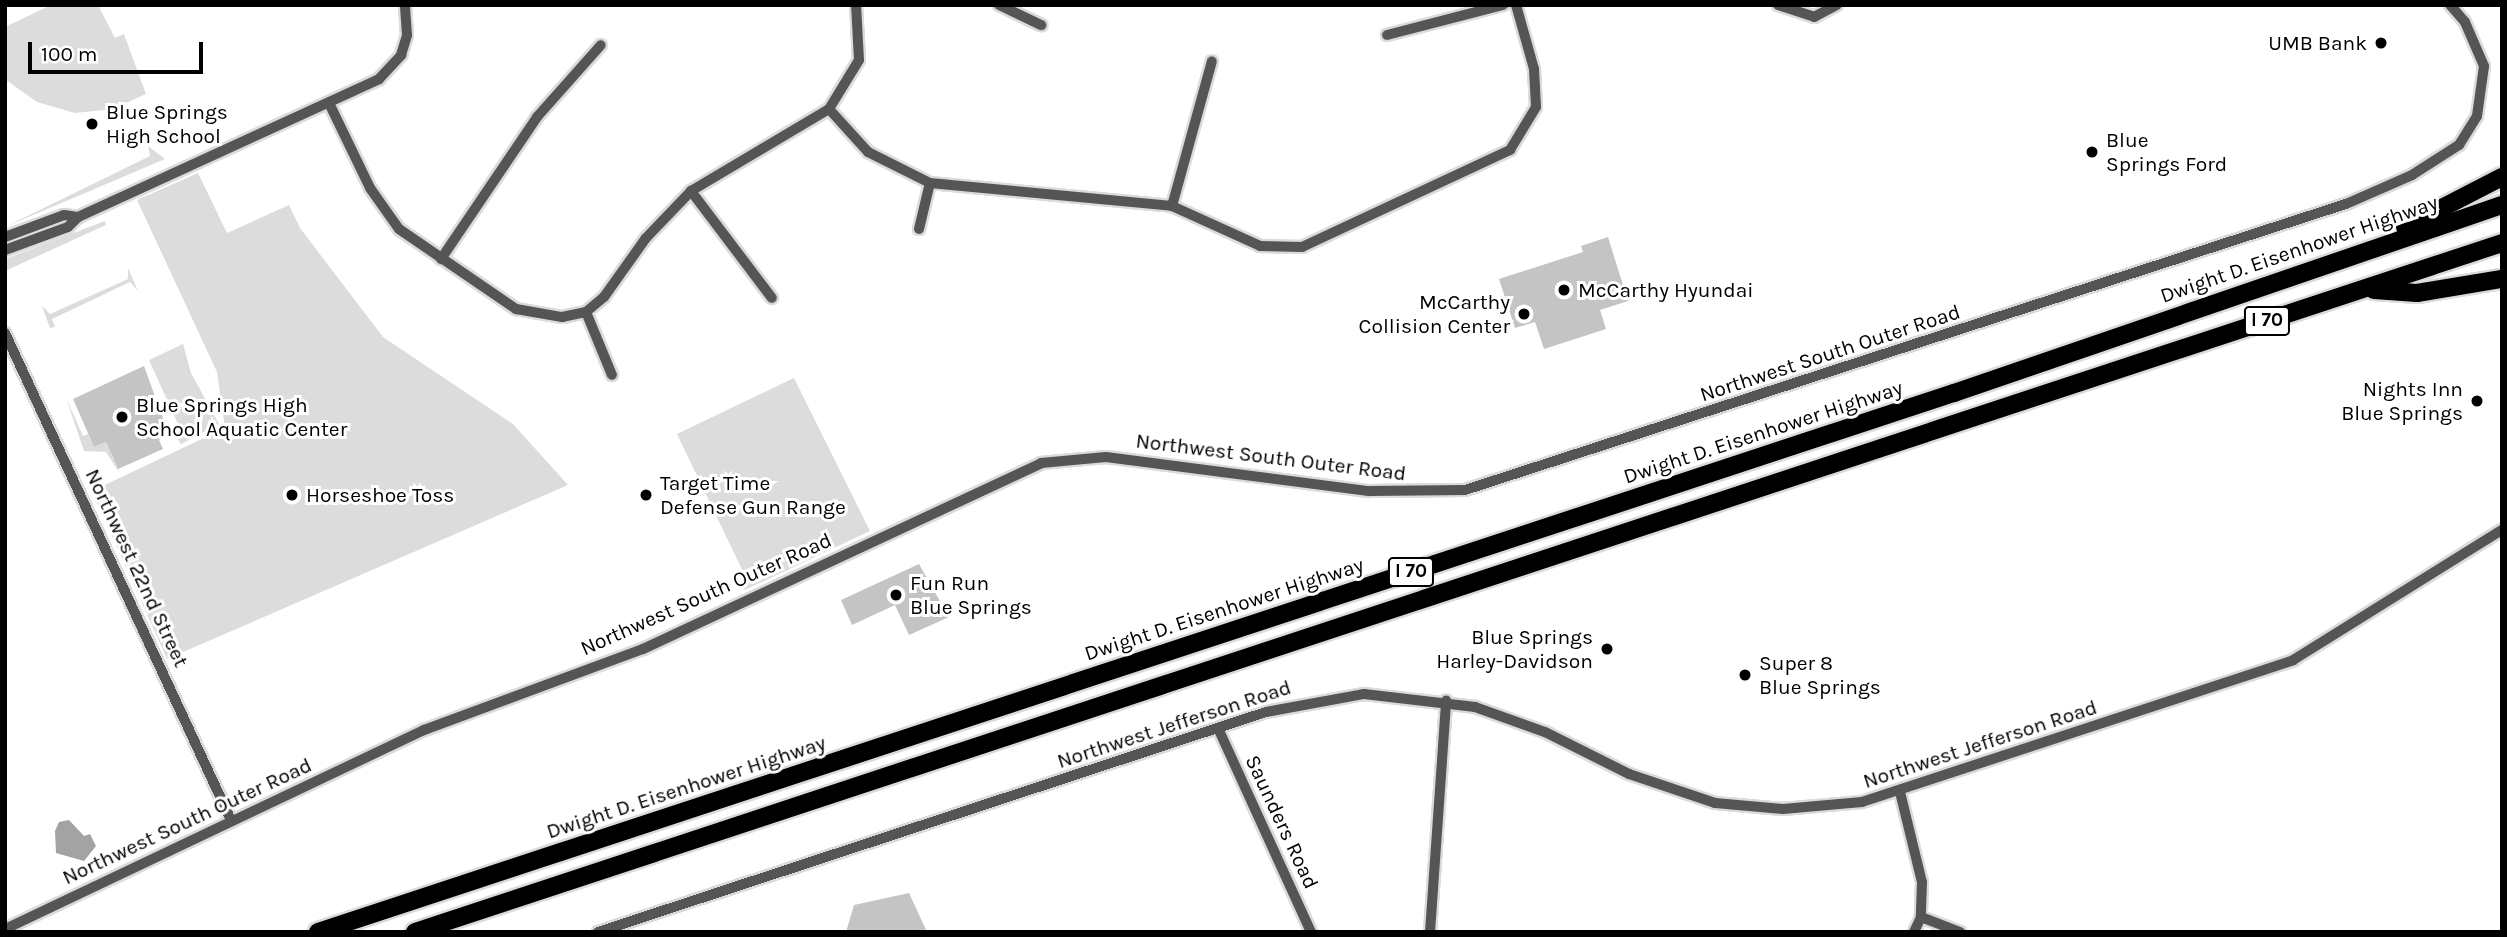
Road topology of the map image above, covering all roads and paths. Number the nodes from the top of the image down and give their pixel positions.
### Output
1 (405, 5) edge
2 (856, 5) edge
3 (999, 5) edge
4 (1503, 5) edge
5 (1516, 5) edge
6 (1778, 5) edge
7 (1837, 5) edge
8 (2450, 5) edge
9 (1041, 25) dead end
10 (1387, 36) dead end
11 (601, 45) dead end
12 (1212, 61) dead end
13 (329, 103) junction
14 (829, 108) junction
15 (2502, 177) edge
16 (930, 183) junction
17 (691, 191) junction
18 (2502, 205) edge
19 (1172, 206) junction
20 (78, 217) junction
21 (919, 229) dead end
22 (5, 237) edge
23 (2502, 243) edge
24 (5, 250) edge
25 (441, 259) junction
26 (2335, 259) junction
27 (2502, 279) edge
28 (2363, 289) junction
29 (772, 298) dead end
30 (586, 312) junction
31 (5, 333) edge
32 (612, 375) dead end
33 (2502, 530) edge
34 (1446, 701) junction
35 (1218, 729) junction
36 (1900, 792) junction
37 (231, 820) junction
38 (1921, 917) junction
39 (5, 929) edge
40 (318, 932) edge
41 (415, 932) edge
42 (598, 932) edge
43 (1311, 932) edge
44 (1430, 932) edge
45 (1914, 932) edge
46 (1960, 932) edge

1 - 13 street
2 - 14 street
3 - 9 street
4 - 10 street
5 - 19 street
6 - 7 street
8 - 37 street, Northwest South Outer Road
11 - 25 street
12 - 19 street
13 - 20 street
13 - 25 street
14 - 16 street
14 - 17 street
15 - 26 highway
16 - 19 street
16 - 21 street
17 - 29 street
17 - 30 street
18 - 26 highway, Dwight D. Eisenhower Highway / I 70
20 - 22 street
20 - 24 street
23 - 28 highway, I 70
25 - 30 street
26 - 40 highway, Dwight D. Eisenhower Highway / I 70
27 - 28 highway
28 - 41 highway, I 70
30 - 32 street
31 - 37 street, Northwest 22nd Street
33 - 36 street, Northwest Jefferson Road
34 - 35 street, Northwest Jefferson Road
34 - 36 street, Northwest Jefferson Road
34 - 44 street
35 - 42 street, Northwest Jefferson Road
35 - 43 street, Saunders Road
36 - 38 street
37 - 39 street, Northwest South Outer Road
38 - 45 street
38 - 46 street

